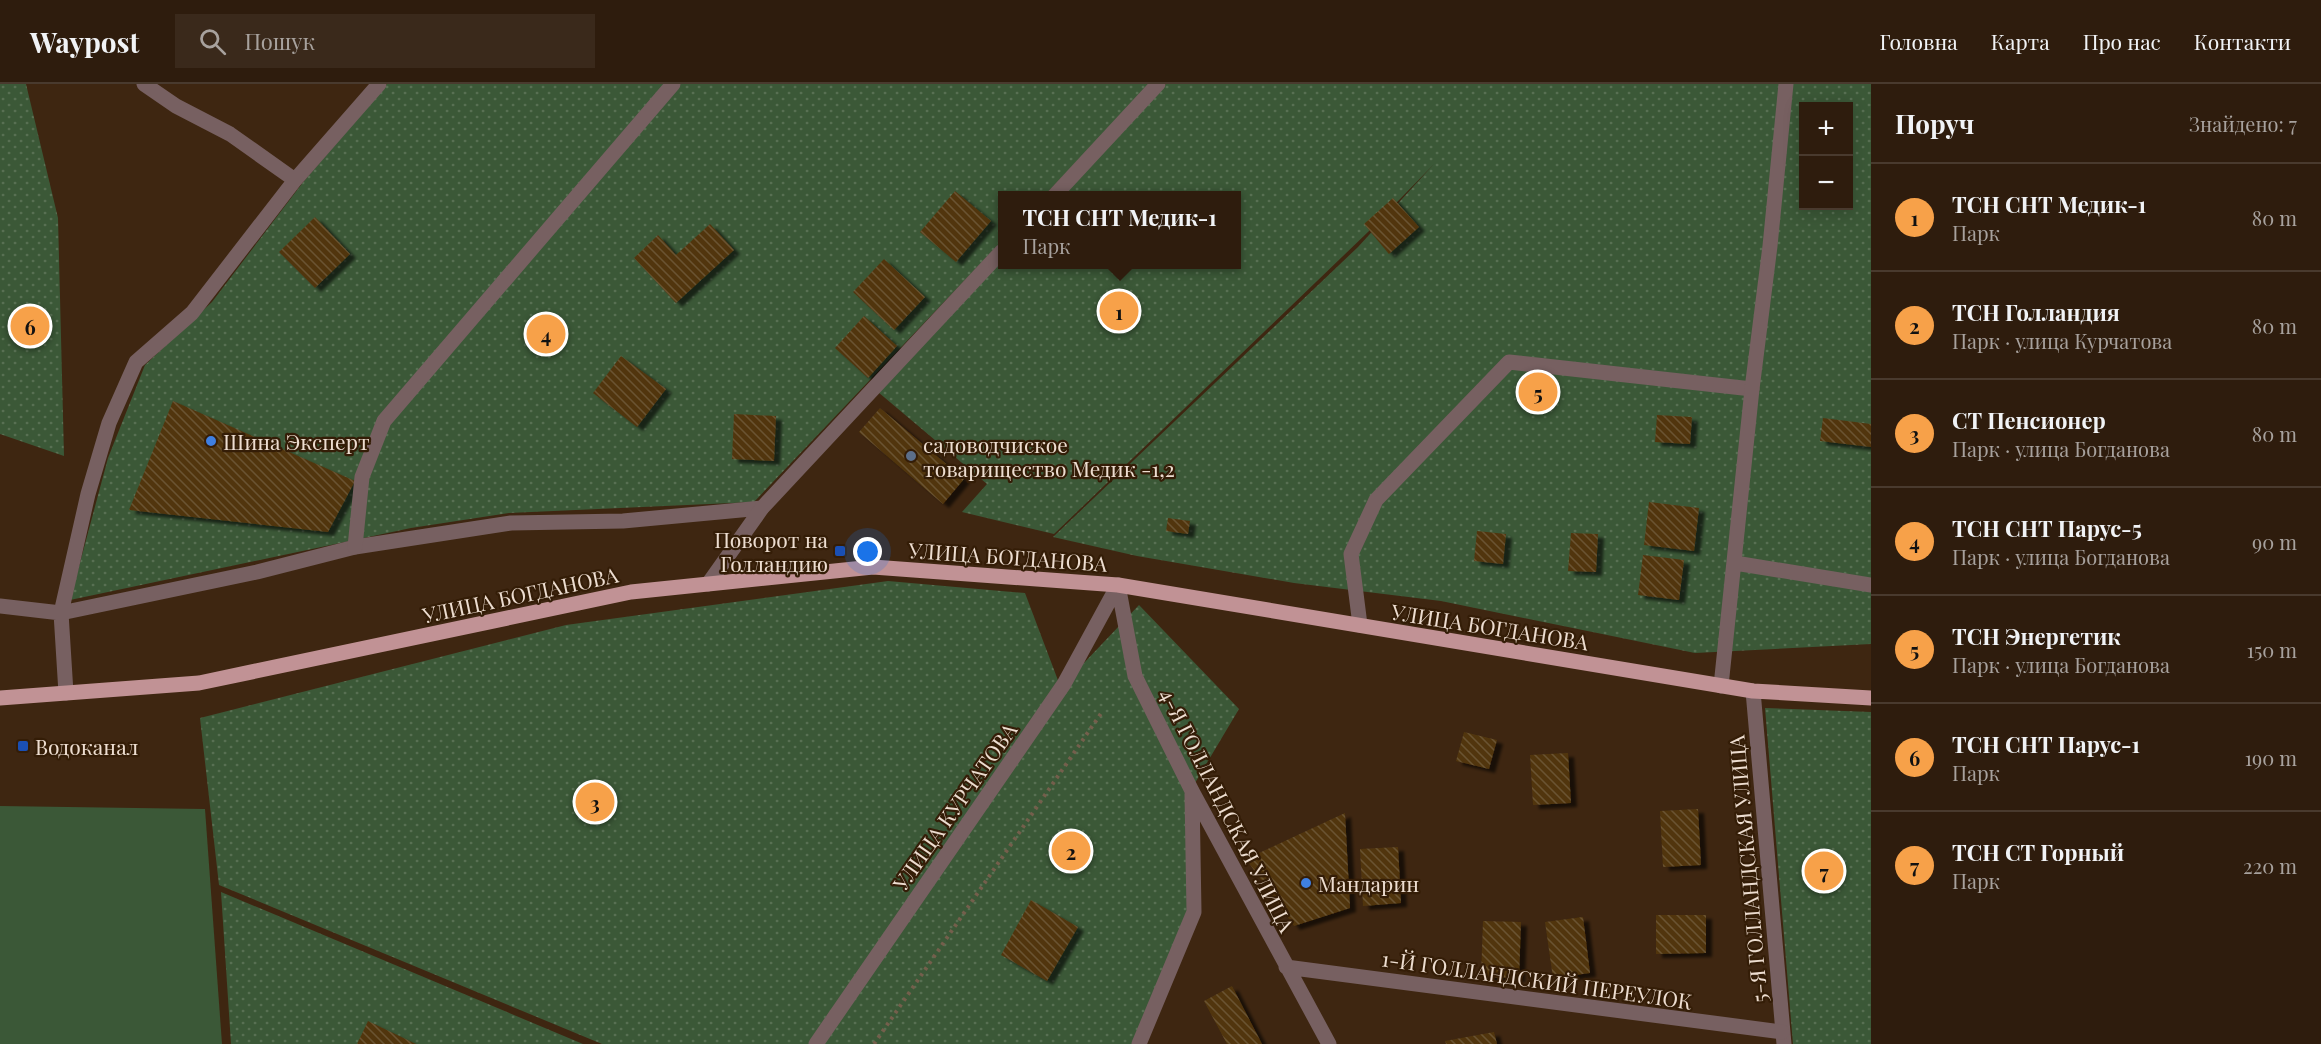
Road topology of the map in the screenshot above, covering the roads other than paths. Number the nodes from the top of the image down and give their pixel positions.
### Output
1 (144, 84) edge
2 (379, 84) edge
3 (673, 84) edge
4 (1158, 84) edge
5 (1786, 84) edge
6 (295, 180) junction
7 (1058, 191) edge
8 (998, 255) edge
9 (1752, 389) junction
10 (762, 508) junction
11 (355, 547) junction
12 (1735, 563) junction
13 (708, 584) junction
14 (1118, 585) junction
15 (1871, 585) edge
16 (0, 606) edge
17 (61, 613) junction
18 (1360, 626) junction
19 (1721, 686) junction
20 (1753, 691) junction
21 (66, 693) junction
22 (0, 698) edge
23 (1871, 698) edge
24 (1192, 791) junction
25 (1286, 967) junction
26 (1783, 1038) edge
27 (816, 1044) edge
28 (1138, 1044) edge
29 (1329, 1044) edge

1 - 6 street
2 - 6 street
3 - 11 street
4 - 7 street
5 - 9 street
6 - 17 street
8 - 10 street
9 - 12 street
9 - 18 street
10 - 11 street
10 - 13 street
11 - 17 street
12 - 15 street
12 - 19 street
13 - 14 main road, УЛИЦА БОГДАНОВА
13 - 21 main road, УЛИЦА БОГДАНОВА
14 - 18 main road, УЛИЦА БОГДАНОВА
14 - 24 street, 4-Я ГОЛЛАНДСКАЯ УЛИЦА
14 - 27 street, УЛИЦА КУРЧАТОВА
16 - 17 street
17 - 21 street
18 - 19 main road, УЛИЦА БОГДАНОВА
19 - 20 main road, УЛИЦА БОГДАНОВА
20 - 23 main road, УЛИЦА БОГДАНОВА
20 - 26 street, 5-Я ГОЛЛАНДСКАЯ УЛИЦА
21 - 22 main road, УЛИЦА БОГДАНОВА
24 - 25 street, 4-Я ГОЛЛАНДСКАЯ УЛИЦА
24 - 28 street
25 - 26 street, 1-Й ГОЛЛАНДСКИЙ ПЕРЕУЛОК
25 - 29 street, 4-Я ГОЛЛАНДСКАЯ УЛИЦА

